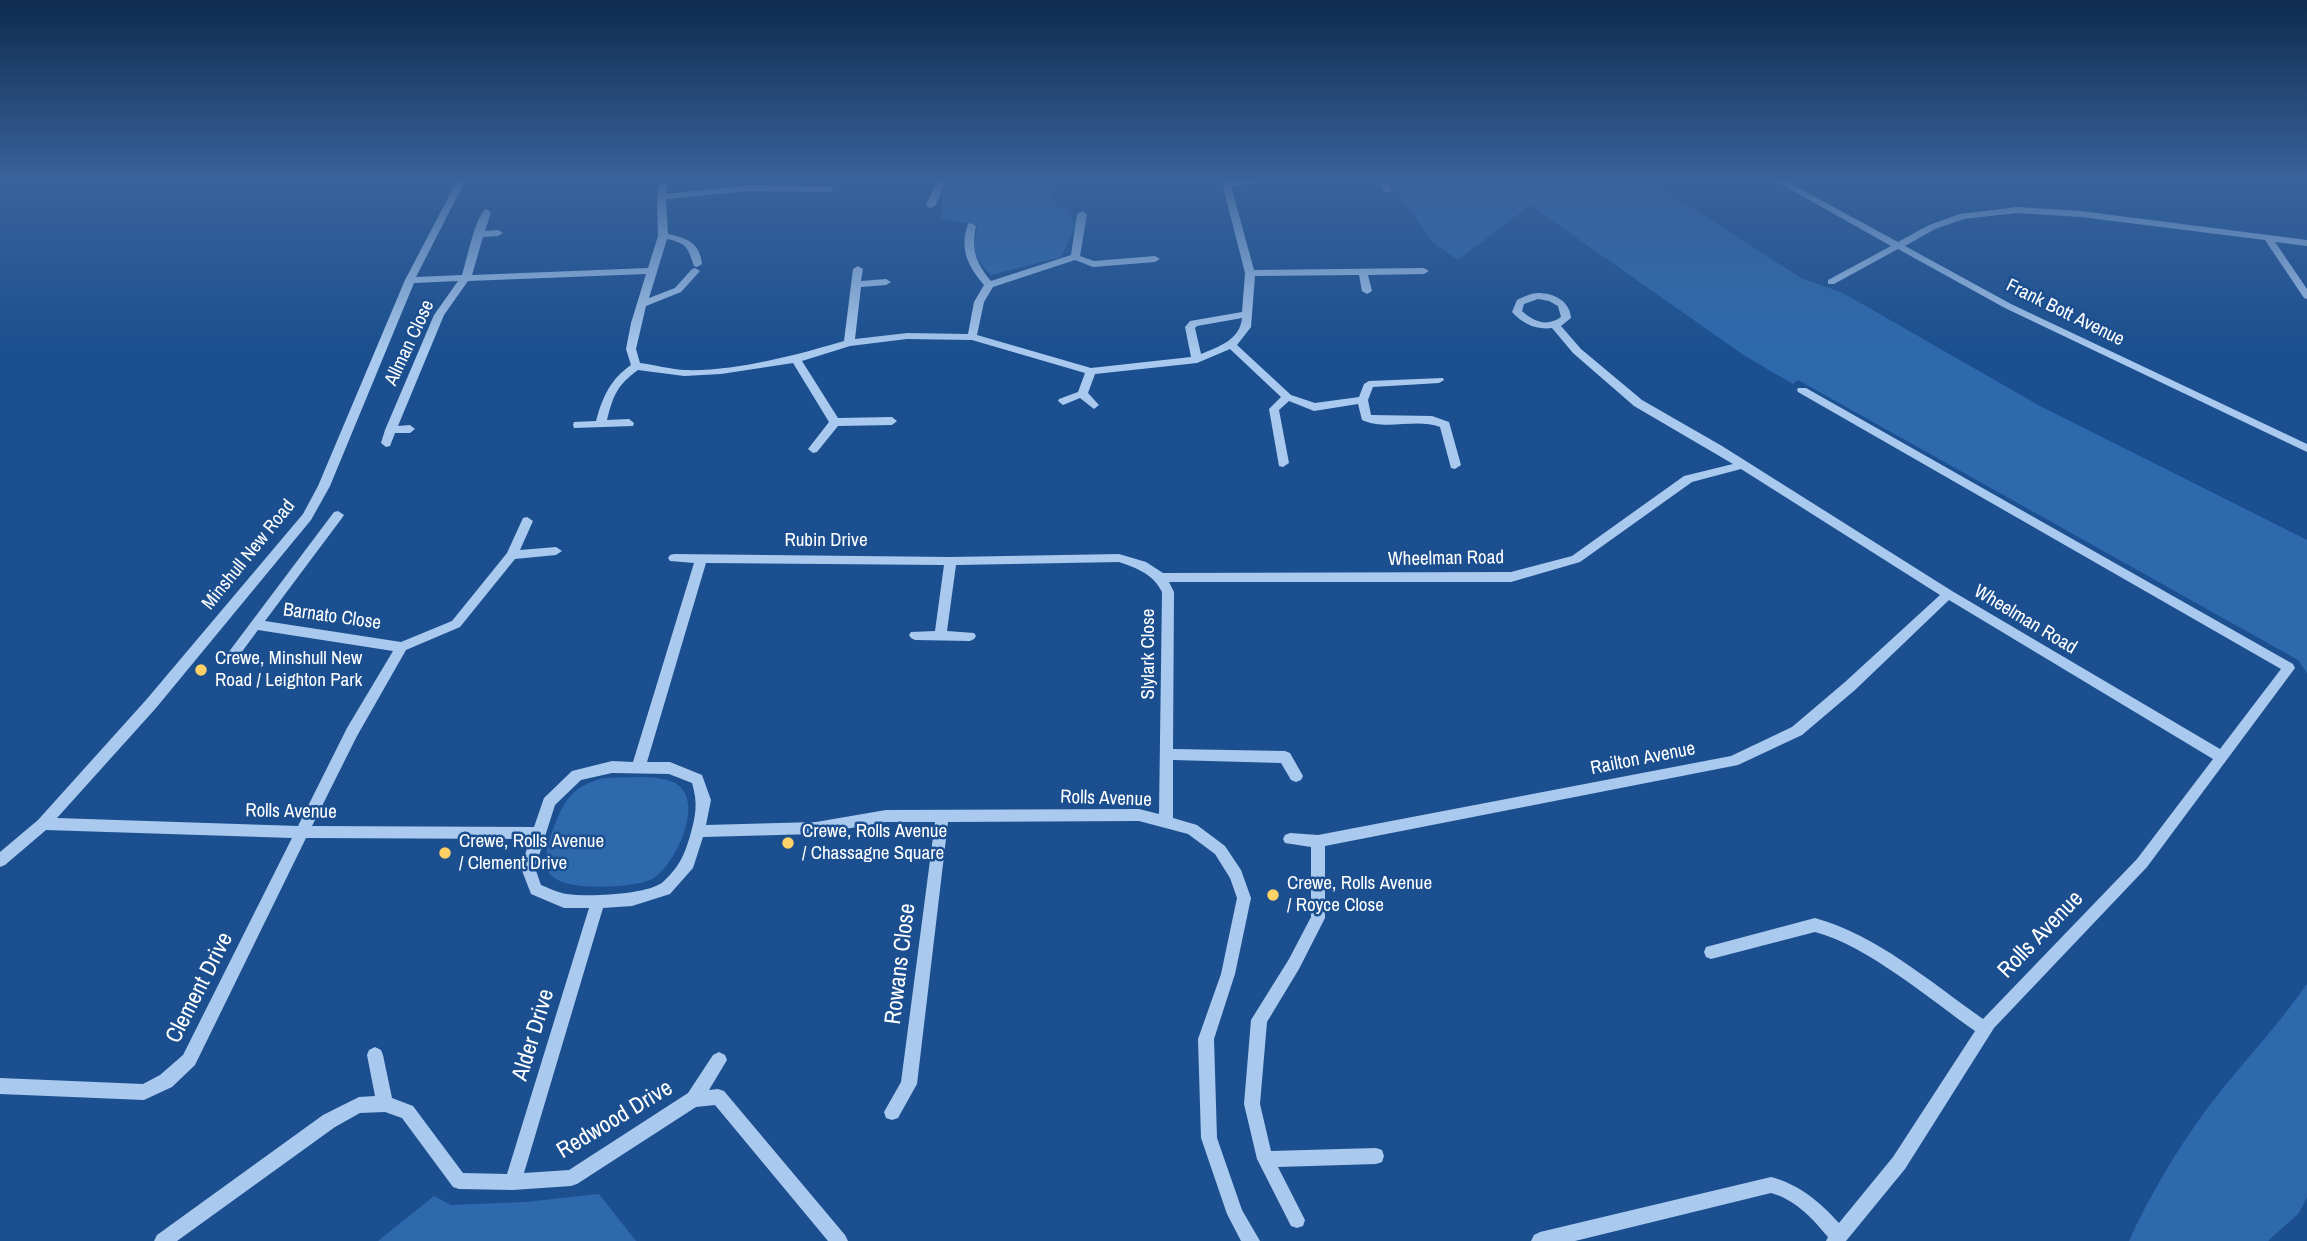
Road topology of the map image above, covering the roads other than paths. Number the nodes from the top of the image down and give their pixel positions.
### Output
1 (663, 236) edge
2 (432, 237) edge
3 (477, 237) edge
4 (666, 237) edge
5 (968, 237) edge
6 (1078, 237) edge
7 (1241, 237) edge
8 (1880, 237) edge
9 (1915, 237) edge
10 (2253, 237) edge
11 (2269, 239) junction
12 (2307, 243) edge
13 (1898, 247) junction
14 (1075, 257) junction
15 (1154, 259) dead end
16 (858, 269) dead end
17 (652, 271) junction
18 (1363, 271) junction
19 (1424, 271) dead end
20 (1250, 272) junction
21 (467, 276) junction
22 (410, 280) junction
23 (886, 282) dead end
24 (1831, 282) dead end
25 (857, 284) junction
26 (989, 285) junction
27 (1367, 291) dead end
28 (2307, 296) edge
29 (642, 304) junction
30 (1247, 314) junction
31 (1555, 325) junction
32 (972, 337) junction
33 (849, 343) junction
34 (1231, 345) junction
35 (796, 359) junction
36 (1198, 360) junction
37 (636, 366) junction
38 (1091, 371) junction
39 (1439, 380) dead end
40 (1802, 390) dead end
41 (1082, 394) junction
42 (1287, 397) junction
43 (1363, 400) junction
44 (1063, 401) dead end
45 (1094, 405) dead end
46 (892, 421) dead end
47 (835, 422) junction
48 (601, 423) junction
49 (629, 423) dead end
50 (578, 425) dead end
51 (410, 429) dead end
52 (390, 430) junction
53 (386, 443) dead end
54 (2307, 448) edge
55 (813, 449) dead end
56 (1283, 463) dead end
57 (1455, 465) dead end
58 (1742, 465) junction
59 (338, 515) dead end
60 (527, 521) dead end
61 (556, 551) dead end
62 (512, 555) junction
63 (674, 558) dead end
64 (701, 559) junction
65 (951, 561) junction
66 (1162, 578) junction
67 (1948, 594) junction
68 (257, 625) junction
69 (915, 635) dead end
70 (940, 636) junction
71 (970, 636) dead end
72 (402, 647) junction
73 (234, 653) dead end
74 (1168, 754) junction
75 (2220, 757) junction
76 (638, 768) junction
77 (1296, 776) dead end
78 (942, 817) junction
79 (1166, 821) junction
80 (43, 824) junction
81 (698, 831) junction
82 (304, 832) junction
83 (538, 832) junction
84 (1290, 839) dead end
85 (1318, 841) junction
86 (0, 861) edge
87 (598, 902) junction
88 (1712, 952) dead end
89 (1985, 1029) junction
90 (375, 1055) dead end
91 (719, 1060) dead end
92 (0, 1086) edge
93 (694, 1099) junction
94 (385, 1104) junction
95 (892, 1112) dead end
96 (734, 1114) joint
97 (1376, 1156) dead end
98 (1265, 1159) junction
99 (513, 1182) junction
100 (1297, 1220) dead end
101 (1837, 1239) edge
102 (163, 1241) edge
103 (839, 1241) edge
104 (1251, 1241) edge
105 (1540, 1241) edge

1 - 17 street
2 - 22 street, Minshull New Road
3 - 21 street, Allman Close
4 - 29 street
5 - 26 street
6 - 14 street
7 - 20 street
8 - 13 street, Frank Bott Avenue
9 - 13 street
10 - 11 street
11 - 12 street
11 - 28 street
13 - 24 street
13 - 54 street, Frank Bott Avenue
14 - 15 street
14 - 26 street
16 - 25 street
17 - 21 street
17 - 29 street
18 - 19 street
18 - 20 street
18 - 27 street
20 - 30 street
21 - 22 street
21 - 52 street, Allman Close
22 - 80 street, Minshull New Road
23 - 25 street
25 - 33 street
26 - 32 street
29 - 37 street
30 - 34 street
30 - 36 street
31 - 31 street
31 - 58 street, Wheelman Road
32 - 33 street
32 - 38 street
33 - 35 street
34 - 36 street
34 - 42 street
35 - 37 street
35 - 47 street
36 - 38 street
37 - 48 street
38 - 41 street
39 - 43 street
40 - 75 street, Rolls Avenue
41 - 44 street
41 - 45 street
42 - 43 street
42 - 56 street
43 - 57 street
46 - 47 street
47 - 55 street
48 - 49 street
48 - 50 street
51 - 52 street
52 - 53 street, Allman Close
58 - 66 street, Wheelman Road
58 - 67 street, Wheelman Road
59 - 68 street, Barnato Close
60 - 62 street
61 - 62 street
62 - 72 street
63 - 64 street, Rubin Drive
64 - 65 street, Rubin Drive
64 - 76 street
65 - 66 street
65 - 70 street
66 - 74 street, Slylark Close
67 - 75 street, Wheelman Road
67 - 85 street, Railton Avenue
68 - 72 street, Barnato Close
68 - 73 street, Barnato Close
69 - 70 street
70 - 71 street
72 - 82 street, Clement Drive
74 - 77 street
74 - 79 street, Slylark Close
75 - 89 street, Rolls Avenue
76 - 81 street
76 - 83 street
78 - 79 street, Rolls Avenue
78 - 81 street, Rolls Avenue
78 - 95 street, Rowans Close
79 - 104 street, Rolls Avenue
80 - 82 street, Rolls Avenue
80 - 86 street, Minshull New Road
81 - 87 street
82 - 83 street, Rolls Avenue
82 - 92 street, Clement Drive
83 - 87 street
84 - 85 street, Railton Avenue
85 - 98 street
87 - 99 street, Alder Drive
88 - 89 street
89 - 101 street, Rolls Avenue
90 - 94 street
91 - 93 street, Redwood Drive
93 - 96 street, Redwood Drive
93 - 99 street, Redwood Drive
94 - 99 street, Redwood Drive
94 - 102 street
96 - 103 street
97 - 98 street
98 - 100 street
101 - 105 street

